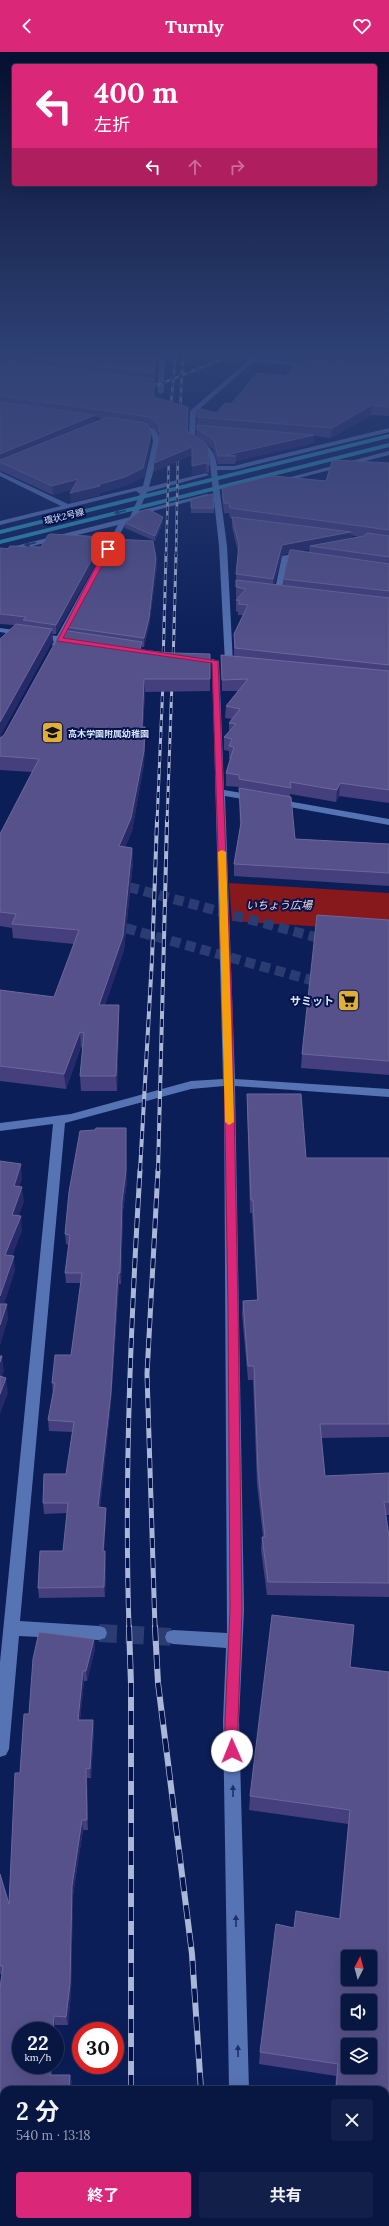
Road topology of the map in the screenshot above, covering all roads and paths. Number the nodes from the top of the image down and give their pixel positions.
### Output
1 (153, 453) edge
2 (211, 453) edge
3 (294, 453) edge
4 (319, 453) edge
5 (356, 453) edge
6 (387, 453) edge
7 (214, 468) junction
8 (0, 474) edge
9 (206, 475) edge
10 (269, 483) edge
11 (146, 487) junction
12 (235, 489) edge
13 (225, 494) edge
14 (217, 496) junction
15 (115, 498) dead end
16 (67, 506) junction
17 (138, 513) edge
18 (220, 521) junction
19 (122, 522) junction
20 (228, 522) edge
21 (0, 523) edge
22 (0, 532) edge
23 (0, 542) edge
24 (0, 552) edge
25 (315, 552) edge
26 (285, 558) junction
27 (307, 561) edge
28 (277, 592) edge
29 (0, 630) edge
30 (59, 640) junction
31 (83, 643) edge
32 (114, 647) edge
33 (52, 653) edge
34 (176, 656) edge
35 (220, 792) junction
36 (389, 822) edge
37 (229, 1082) junction
38 (389, 1093) edge
39 (59, 1120) junction
40 (0, 1127) edge
41 (12, 1628) junction
42 (99, 1633) tunnel mouth
43 (173, 1637) tunnel mouth
44 (234, 1641) junction
45 (0, 1749) edge
46 (239, 2086) edge

1 - 11 street
2 - 7 street
3 - 7 street
4 - 22 main road, 環状2号線
5 -> 23 main road, 環状2号線
6 - 10 street
7 - 14 street
8 - 16 street
9 - 15 street
11 - 16 street
11 - 19 street
12 - 17 street
13 - 14 street
14 - 18 street
16 - 21 street
18 - 20 street
18 - 35 street
19 -> 24 street
19 - 30 street
25 - 26 street
26 - 27 street
26 - 28 street
29 - 30 street
30 - 31 street
30 - 33 street
32 - 34 street
35 - 36 street
35 - 37 street
37 - 38 street
37 - 39 street
37 - 44 street
39 - 40 street
39 - 41 street
41 - 42 street
41 - 45 street
43 - 44 street
46 -> 44 street

